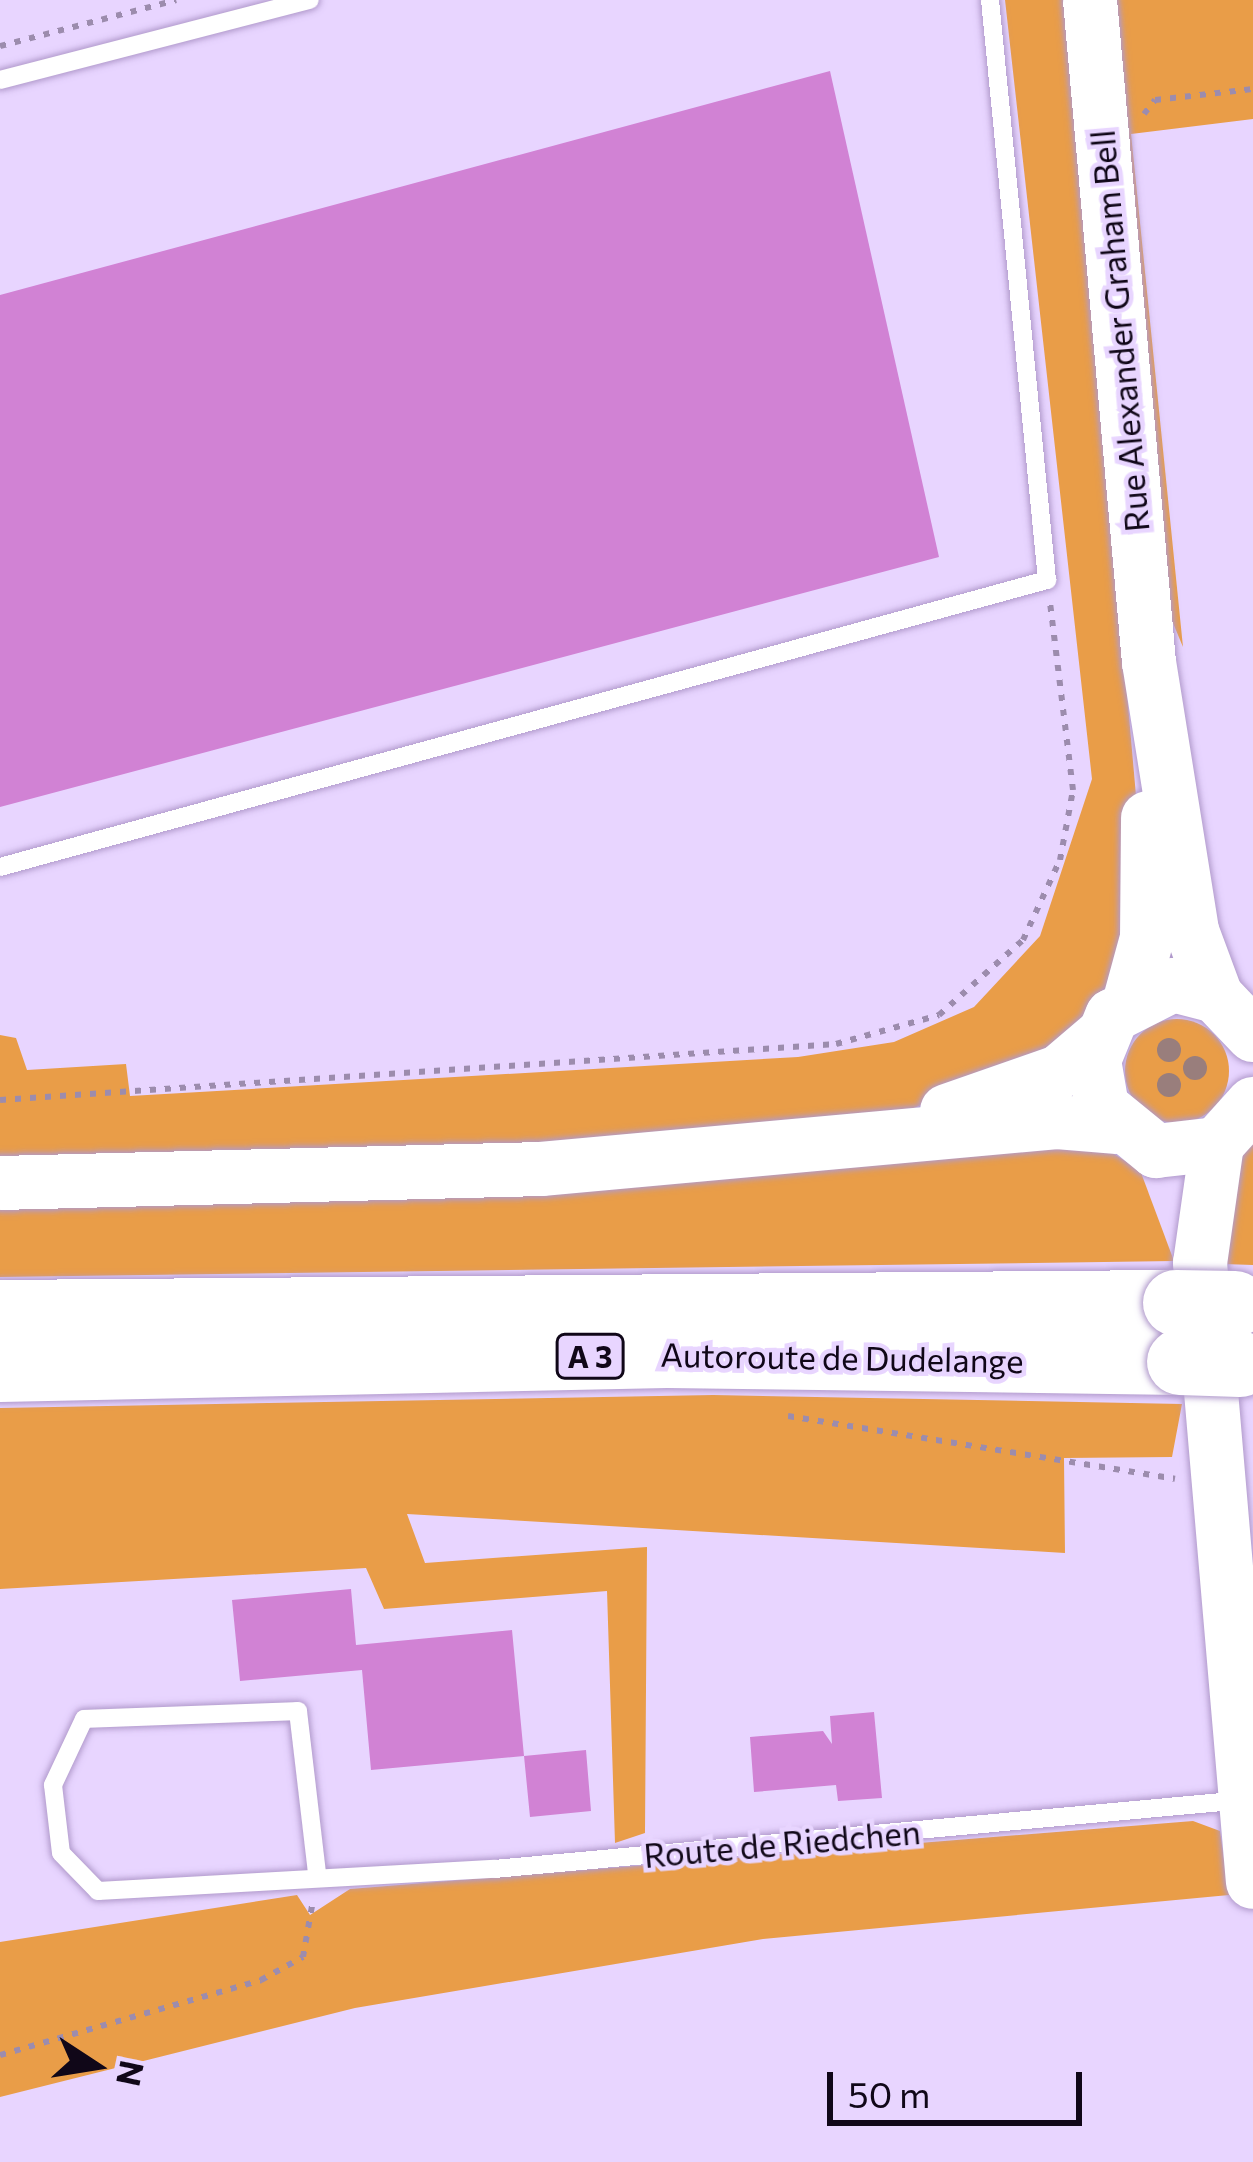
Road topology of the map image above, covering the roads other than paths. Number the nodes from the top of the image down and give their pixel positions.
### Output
1 (310, 0) edge
2 (990, 0) edge
3 (1090, 0) edge
4 (0, 80) edge
5 (1149, 662) junction
6 (0, 867) edge
7 (1216, 995) junction
8 (1115, 1018) junction
9 (1253, 1035) edge
10 (1253, 1103) edge
11 (1136, 1139) junction
12 (1216, 1144) junction
13 (818, 1145) junction
14 (0, 1183) edge
15 (0, 1313) edge
16 (1220, 1324) edge
17 (0, 1369) edge
18 (1245, 1800) junction
19 (317, 1873) junction
20 (1253, 1882) edge

1 - 4 lane
2 - 6 lane
3 - 5 main road, Rue Alexander Graham Bell
5 - 7 main road, Rue Alexander Graham Bell
5 - 8 main road, Rue Alexander Graham Bell
7 - 8 main road
7 - 9 main road
8 - 11 main road, Rue Alexander Graham Bell
8 - 13 main road
10 - 12 main road
11 - 12 main road
11 - 13 main road
11 - 16 main road, Rue Alexander Graham Bell
12 - 16 main road
13 - 14 main road
15 - 16 highway, Autoroute de Dudelange / A 3
16 - 17 highway, Autoroute de Dudelange / A 3
16 - 18 main road
18 - 19 lane, Route de Riedchen
18 - 20 main road
19 - 19 lane, Route de Riedchen

